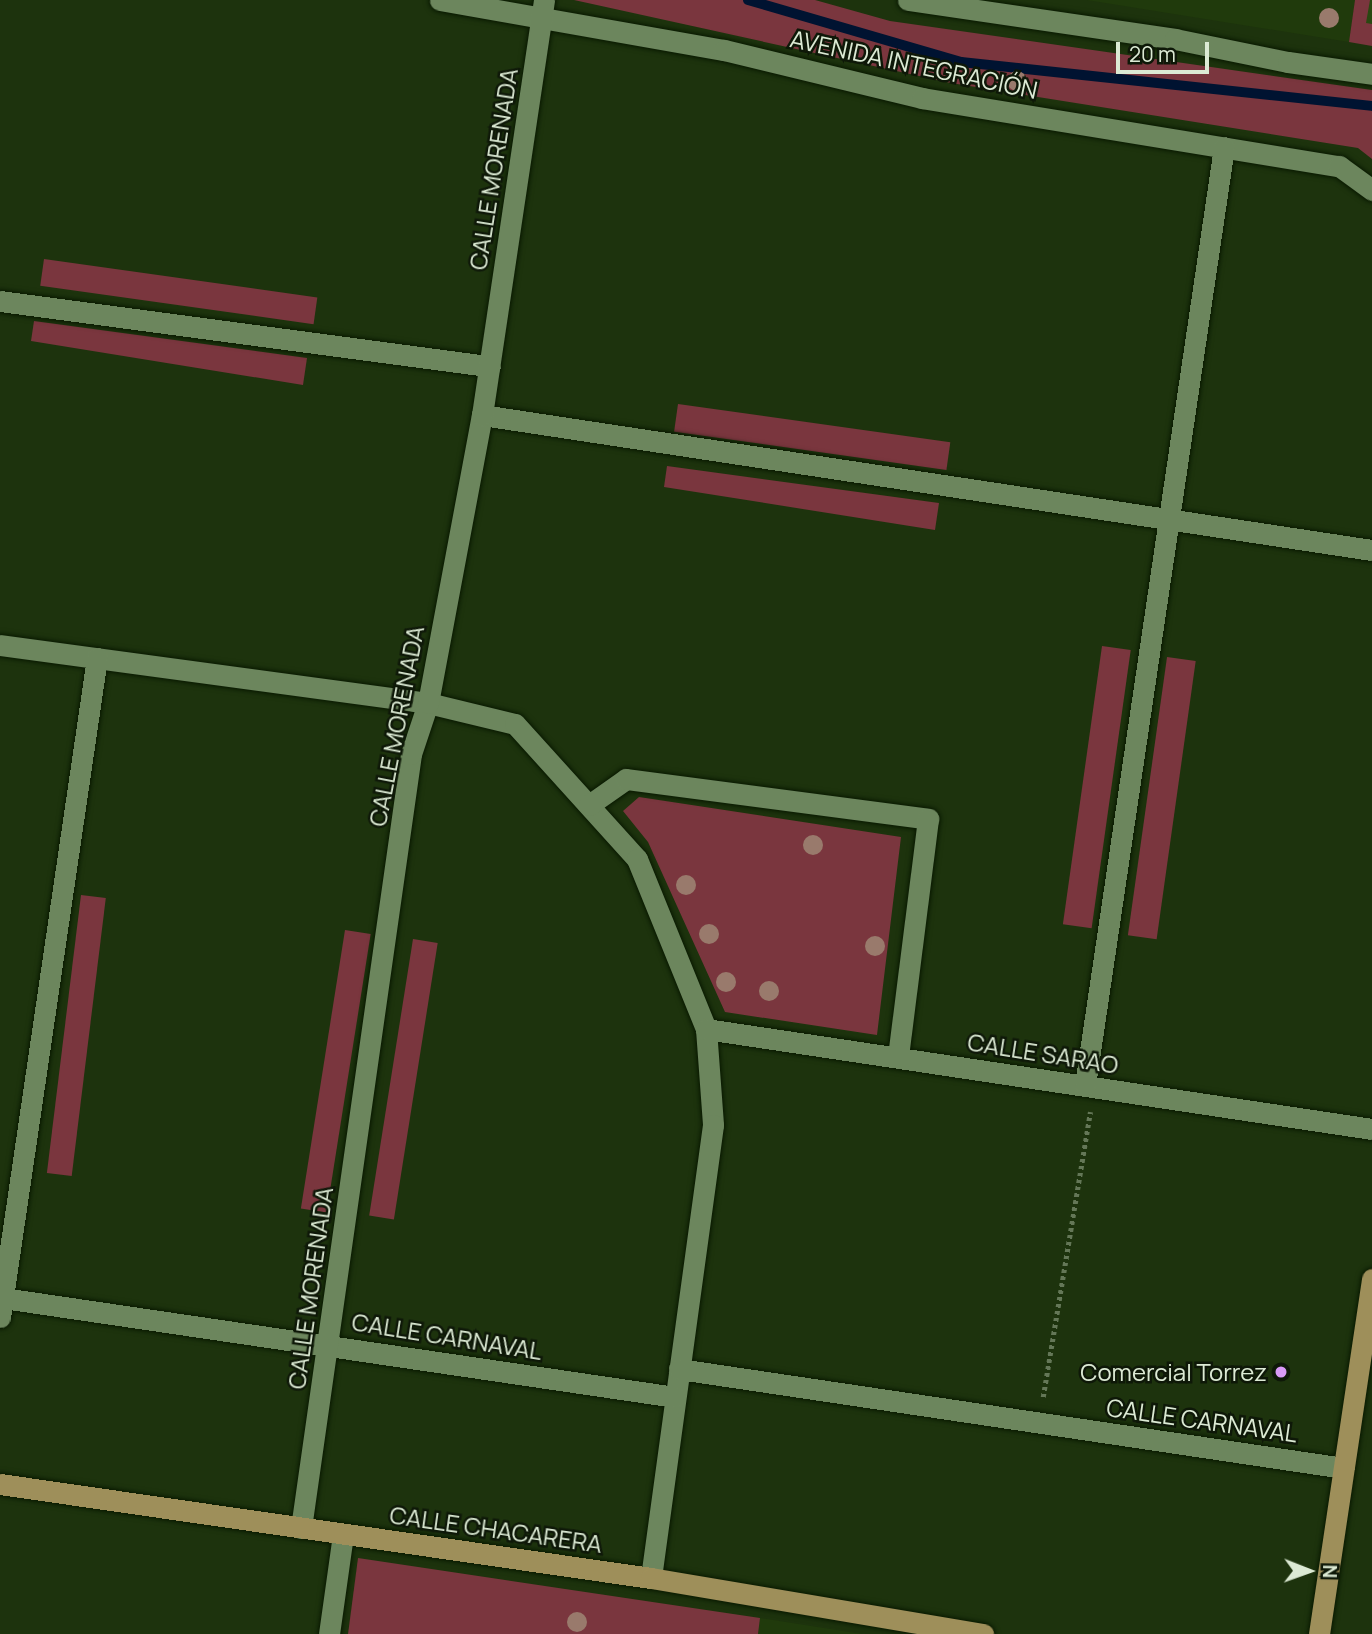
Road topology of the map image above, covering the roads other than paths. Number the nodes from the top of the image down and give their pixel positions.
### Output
1 (440, 0) edge
2 (908, 0) edge
3 (543, 10) edge
4 (1372, 74) edge
5 (1224, 147) junction
6 (1372, 190) edge
7 (0, 301) edge
8 (489, 366) junction
9 (482, 415) junction
10 (1168, 519) junction
11 (1372, 550) edge
12 (0, 645) edge
13 (97, 658) junction
14 (428, 703) junction
15 (589, 806) junction
16 (706, 1029) junction
17 (898, 1057) junction
18 (1089, 1086) junction
19 (1372, 1129) edge
20 (1372, 1279) edge
21 (2, 1307) edge
22 (328, 1345) junction
23 (679, 1369) junction
24 (675, 1397) junction
25 (1343, 1468) junction
26 (0, 1484) edge
27 (300, 1528) junction
28 (343, 1534) junction
29 (651, 1578) junction
30 (329, 1634) edge
31 (984, 1634) edge
32 (1319, 1634) edge

1 - 3 street, AVENIDA INTEGRACIÓN
2 - 4 street
3 - 5 street, AVENIDA INTEGRACIÓN
3 - 8 street, CALLE MORENADA
5 - 6 street, AVENIDA INTEGRACIÓN
5 - 10 street
7 - 8 street
8 - 9 street, CALLE MORENADA
9 - 10 street
9 - 14 street, CALLE MORENADA
10 - 11 street
10 - 18 street
12 - 13 street
13 - 14 street
13 - 21 street
14 - 15 street
14 - 22 street, CALLE MORENADA
15 - 16 street
15 - 17 street
16 - 17 street, CALLE SARAO
16 - 23 street
17 - 18 street, CALLE SARAO
18 - 19 street, CALLE SARAO
20 - 25 main road
21 - 22 street, CALLE CARNAVAL
22 - 24 street, CALLE CARNAVAL
22 - 27 street, CALLE MORENADA
23 - 24 street
23 - 25 street, CALLE CARNAVAL
24 - 29 street
25 - 32 main road
26 - 27 main road, CALLE CHACARERA
27 - 28 main road, CALLE CHACARERA
28 - 29 main road, CALLE CHACARERA
28 - 30 street
29 - 31 main road, CALLE CHACARERA

